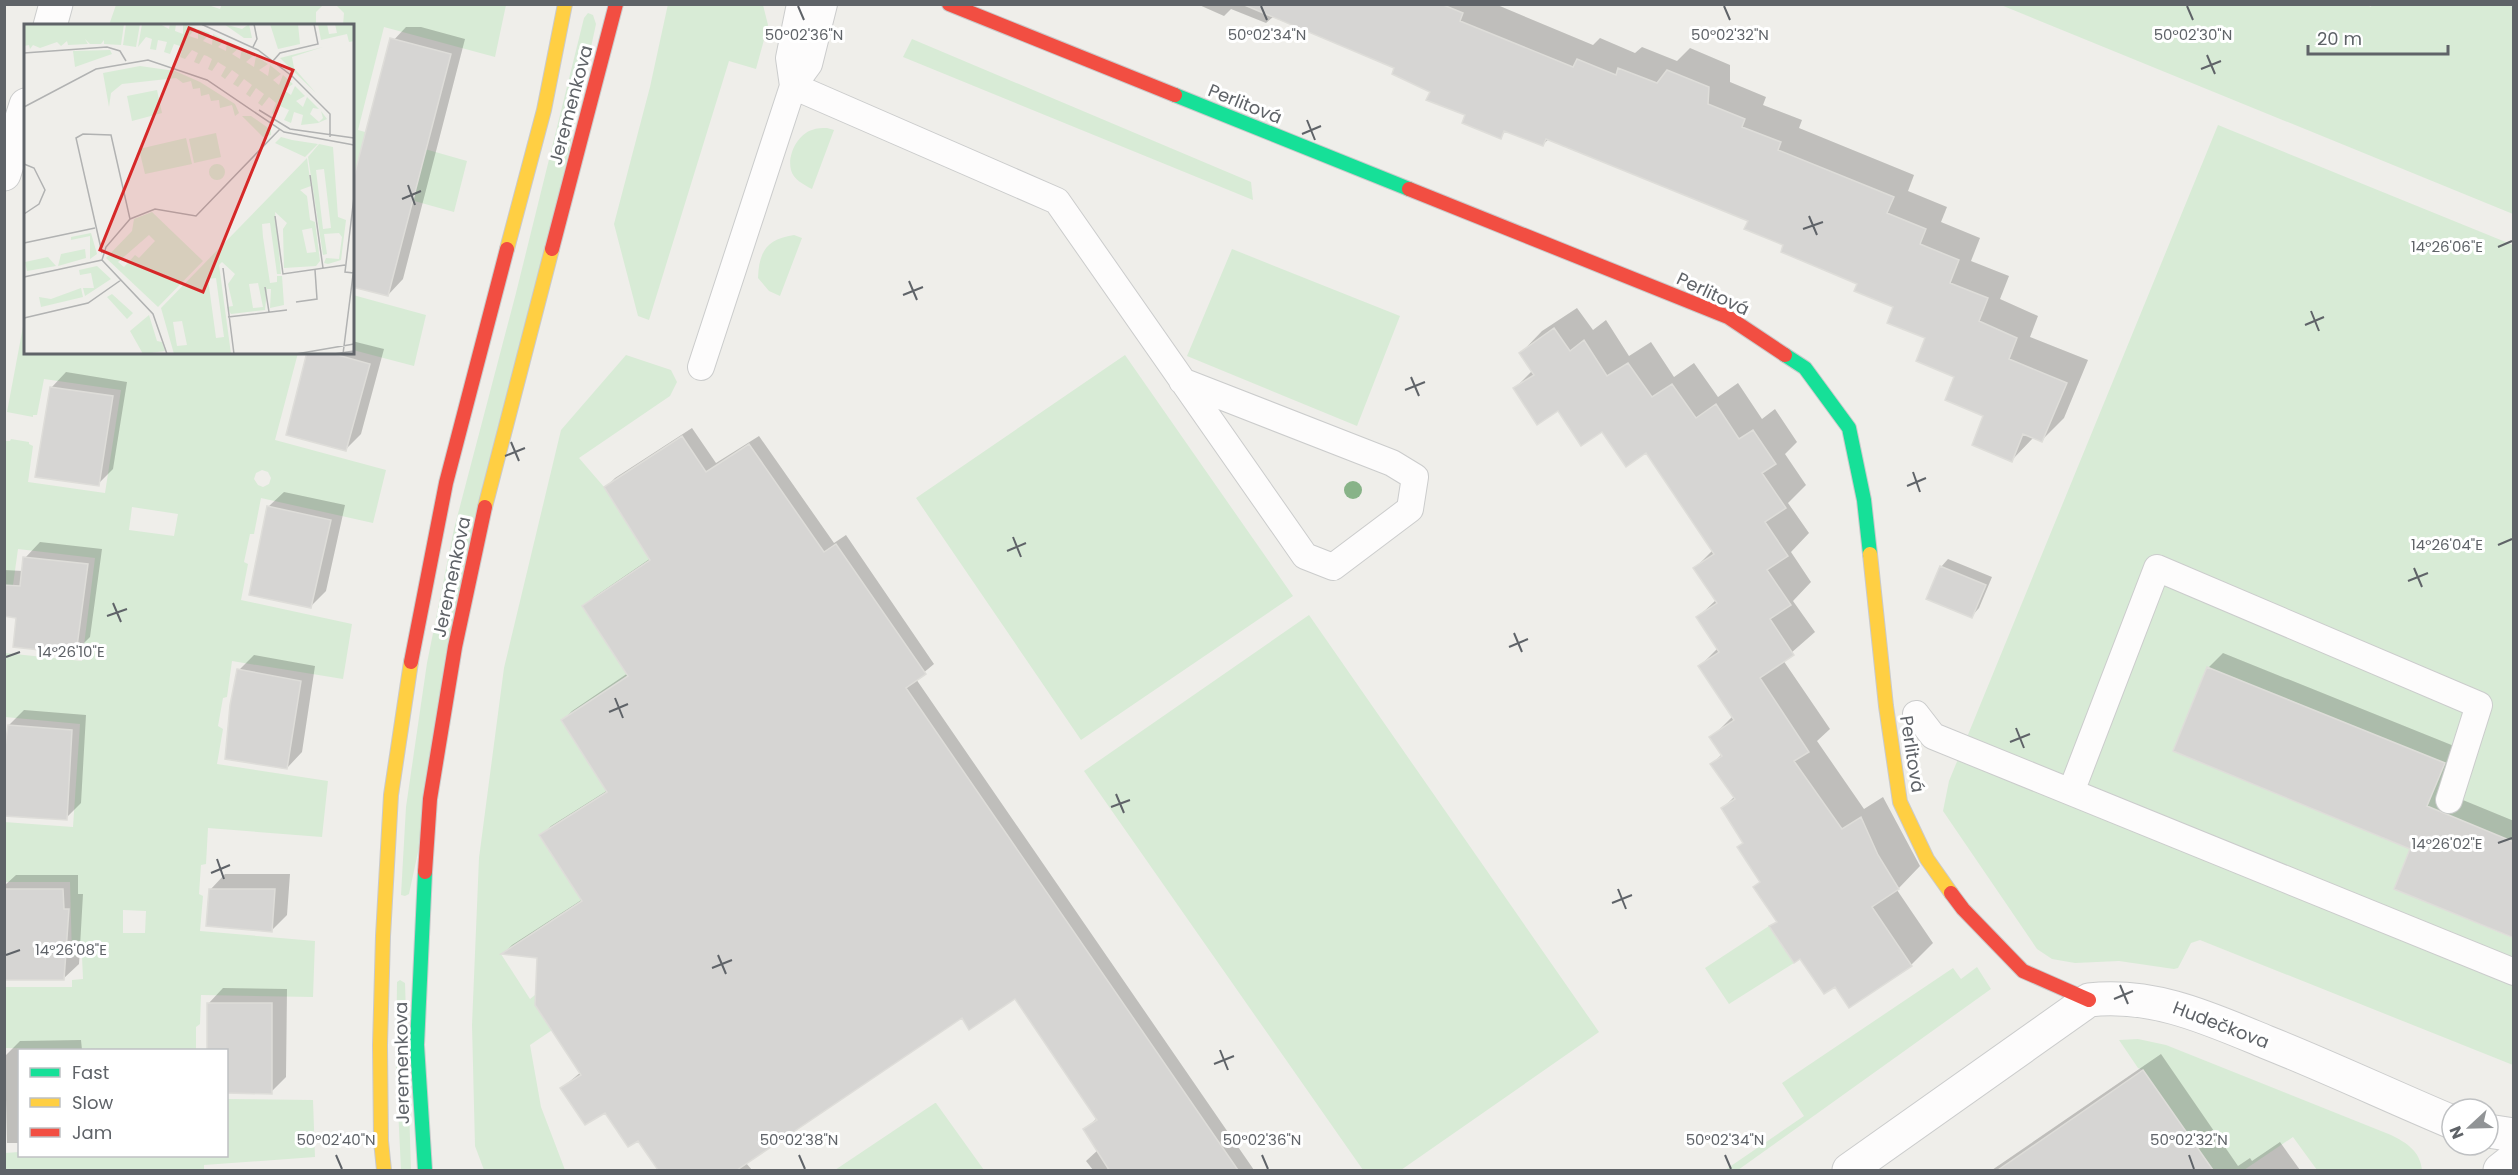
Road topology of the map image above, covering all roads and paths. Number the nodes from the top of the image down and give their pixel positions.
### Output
1 (56, 4) edge
2 (565, 4) edge
3 (616, 4) edge
4 (800, 4) edge
5 (824, 4) edge
6 (949, 4) edge
7 (51, 24) edge
8 (793, 86) junction
9 (24, 111) edge
10 (4, 174) edge
11 (701, 367) dead end
12 (1182, 381) junction
13 (1916, 714) dead end
14 (2071, 792) junction
15 (2449, 800) dead end
16 (383, 936) junction
17 (421, 939) junction
18 (2514, 972) edge
19 (2090, 1000) junction
20 (2440, 1117) edge
21 (2514, 1159) edge
22 (384, 1170) edge
23 (425, 1170) edge
24 (1849, 1170) edge
25 (2499, 1170) edge

1 - 7 street
2 - 16 street, Jeremenkova
3 - 17 street, Jeremenkova
4 - 8 lane
5 - 8 lane
6 - 19 street, Perlitová
8 - 11 lane
8 - 12 lane
9 - 10 street
12 - 12 lane
13 - 14 lane
14 - 15 lane
14 - 18 lane
16 - 17 lane
16 - 22 street, Jeremenkova
17 - 23 street, Jeremenkova
19 - 20 street, Hudečkova
19 - 24 street
21 - 25 street

